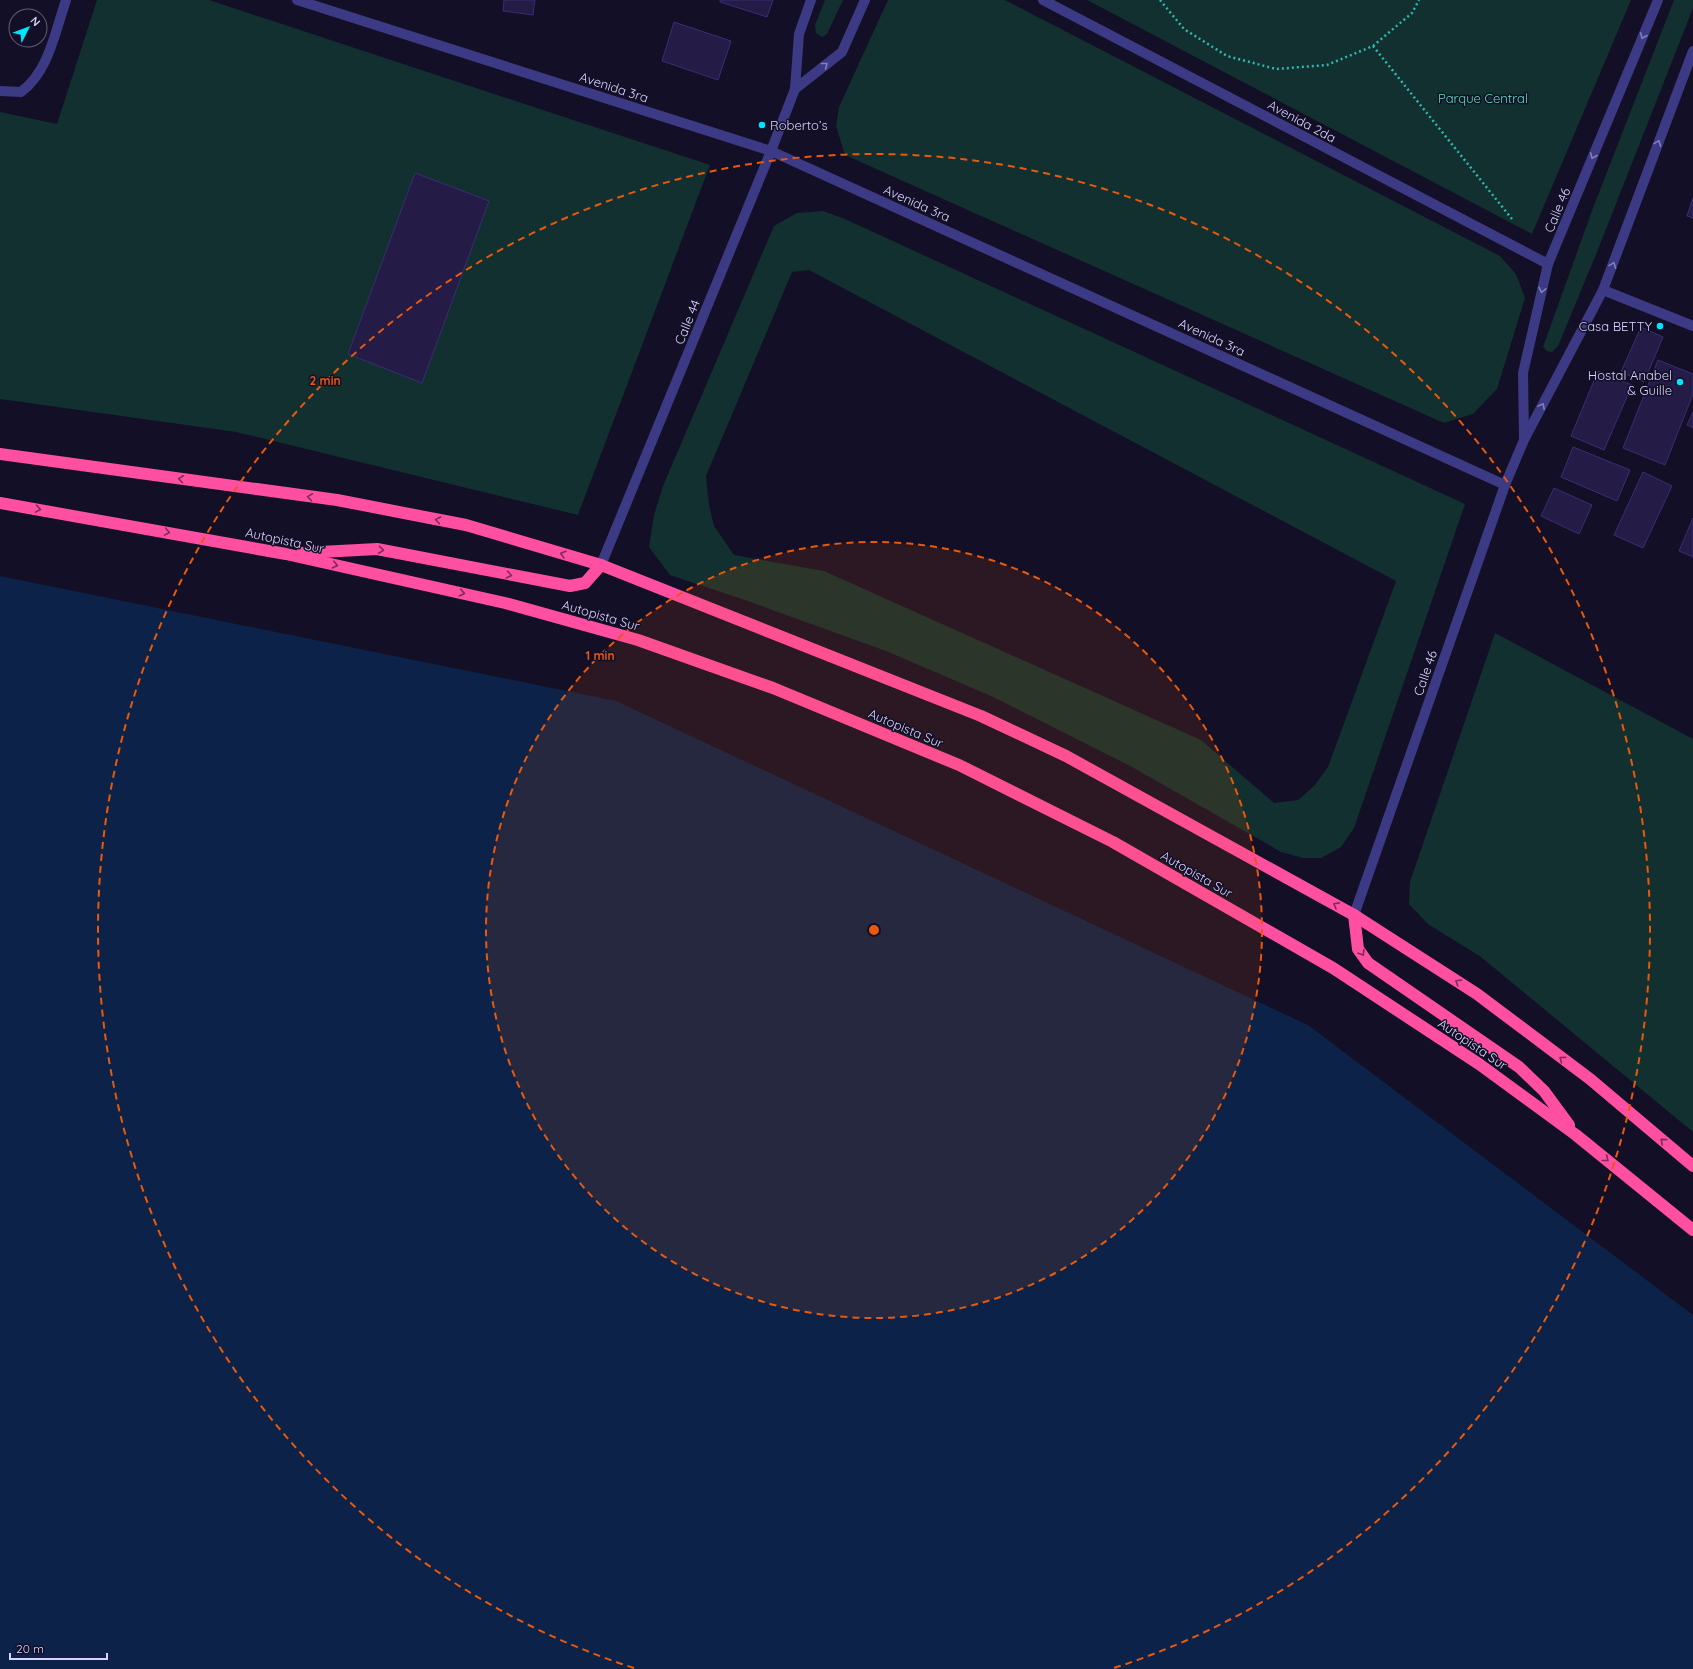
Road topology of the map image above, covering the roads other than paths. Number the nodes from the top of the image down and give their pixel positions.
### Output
1 (66, 0) edge
2 (297, 0) edge
3 (811, 0) edge
4 (865, 0) edge
5 (1043, 0) edge
6 (1658, 0) edge
7 (1693, 51) edge
8 (795, 89) junction
9 (0, 91) edge
10 (771, 151) junction
11 (1548, 264) junction
12 (1603, 290) junction
13 (1693, 326) edge
14 (1524, 440) junction
15 (0, 454) edge
16 (1505, 485) junction
17 (0, 503) edge
18 (286, 554) junction
19 (600, 565) junction
20 (1354, 915) junction
21 (1576, 1135) junction
22 (1693, 1166) edge
23 (1693, 1230) edge

1 - 9 street
2 - 10 street, Avenida 3ra
3 - 8 street, Calle 44
8 -> 4 street
5 - 11 street, Avenida 2da
6 -> 11 street, Calle 46
12 -> 7 street, Calle 46
8 - 10 street, Calle 44
10 - 16 street, Avenida 3ra
10 - 19 street, Calle 44
11 -> 14 street, Calle 46
12 - 13 street
14 -> 12 street, Calle 46
14 - 16 street, Calle 46
19 -> 15 highway
16 - 20 street, Calle 46
17 -> 18 highway, Autopista Sur
18 -> 19 highway
18 -> 21 highway, Autopista Sur
20 -> 19 highway
20 -> 21 highway
22 -> 20 highway
21 -> 23 highway, Autopista Sur

